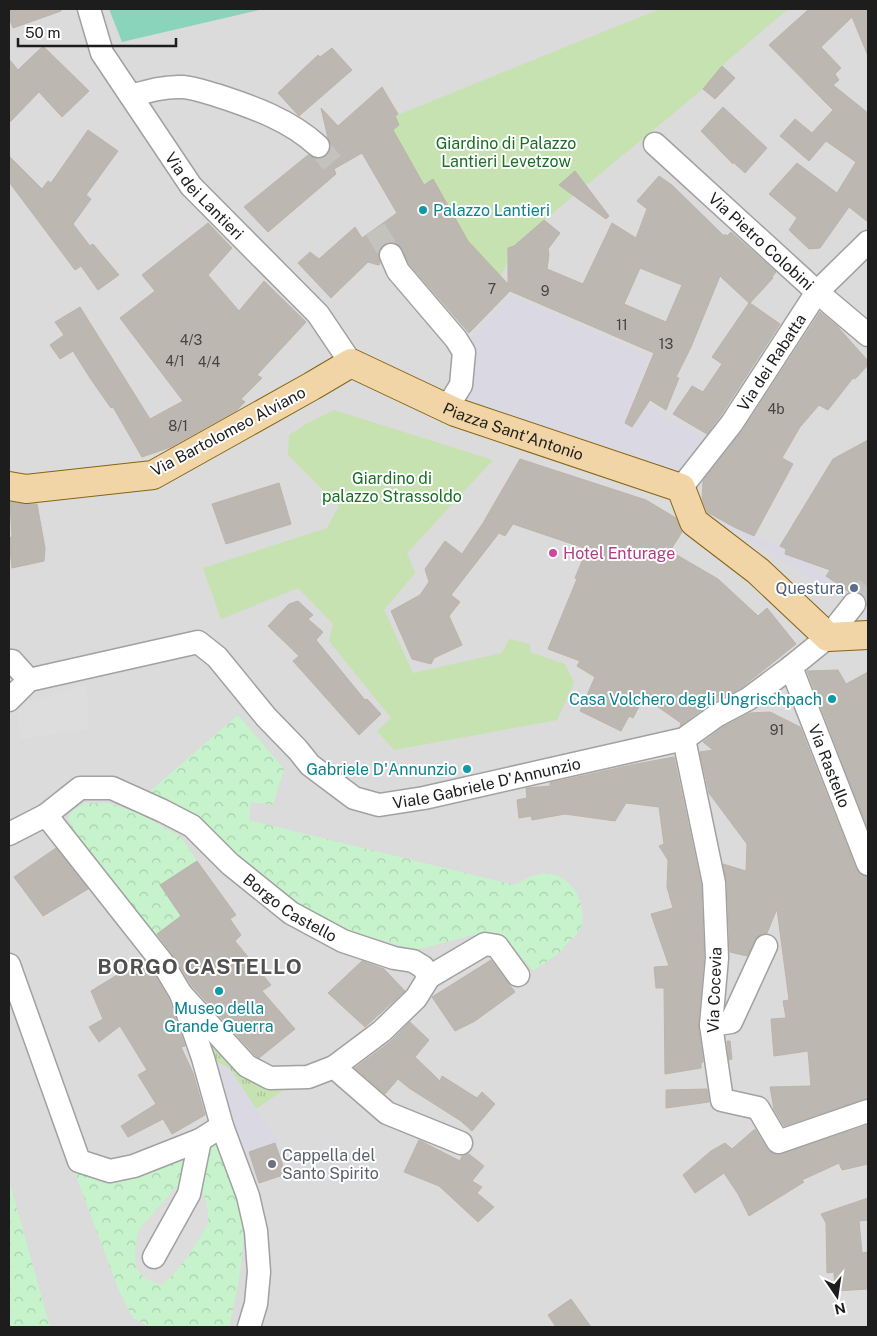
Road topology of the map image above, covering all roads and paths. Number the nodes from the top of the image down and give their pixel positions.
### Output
1 (88, 9) edge
2 (131, 96) junction
3 (655, 144) dead end
4 (318, 146) tunnel mouth
5 (868, 242) edge
6 (390, 255) tunnel mouth
7 (817, 292) junction
8 (868, 335) edge
9 (351, 362) junction
10 (447, 408) junction
11 (9, 486) edge
12 (681, 488) junction
13 (854, 604) tunnel mouth
14 (868, 635) edge
15 (828, 637) junction
16 (9, 661) edge
17 (791, 668) junction
18 (29, 680) junction
19 (9, 700) edge
20 (684, 739) junction
21 (46, 815) junction
22 (9, 834) edge
23 (868, 864) edge
24 (766, 946) dead end
25 (9, 965) edge
26 (518, 975) dead end
27 (429, 977) junction
28 (181, 994) junction
29 (711, 1025) junction
30 (334, 1067) junction
31 (868, 1111) edge
32 (222, 1126) junction
33 (200, 1140) junction
34 (461, 1143) dead end
35 (154, 1257) dead end
36 (249, 1327) edge

1 - 2 street, Via dei Lantieri
2 - 4 street
2 - 9 street, Via dei Lantieri
3 - 7 street, Via Pietro Colobini
5 - 7 street, Via dei Rabatta
6 - 10 street
7 - 8 street, Via Pietro Colobini
7 - 12 street, Via dei Rabatta
9 - 10 main road, Piazza Sant'Antonio
9 - 11 main road, Via Bartolomeo Alviano
10 - 12 main road, Piazza Sant'Antonio
12 - 15 main road
13 - 15 street, Viale Gabriele D'Annunzio
14 - 15 main road
15 - 17 street, Viale Gabriele D'Annunzio
16 - 18 street
17 - 20 street, Viale Gabriele D'Annunzio
17 - 23 street, Via Rastello
18 - 19 street
18 - 20 street, Viale Gabriele D'Annunzio
20 - 29 street, Via Cocevia
21 - 22 street, Borgo Castello
21 - 27 street, Borgo Castello
21 - 28 street
24 - 29 street, Via Cocevia
25 - 33 street
26 - 27 street
27 - 30 street
28 - 30 street
28 - 32 street
29 - 31 street, Via Cocevia
30 - 34 street
32 - 33 street
32 - 36 street
33 - 35 street

